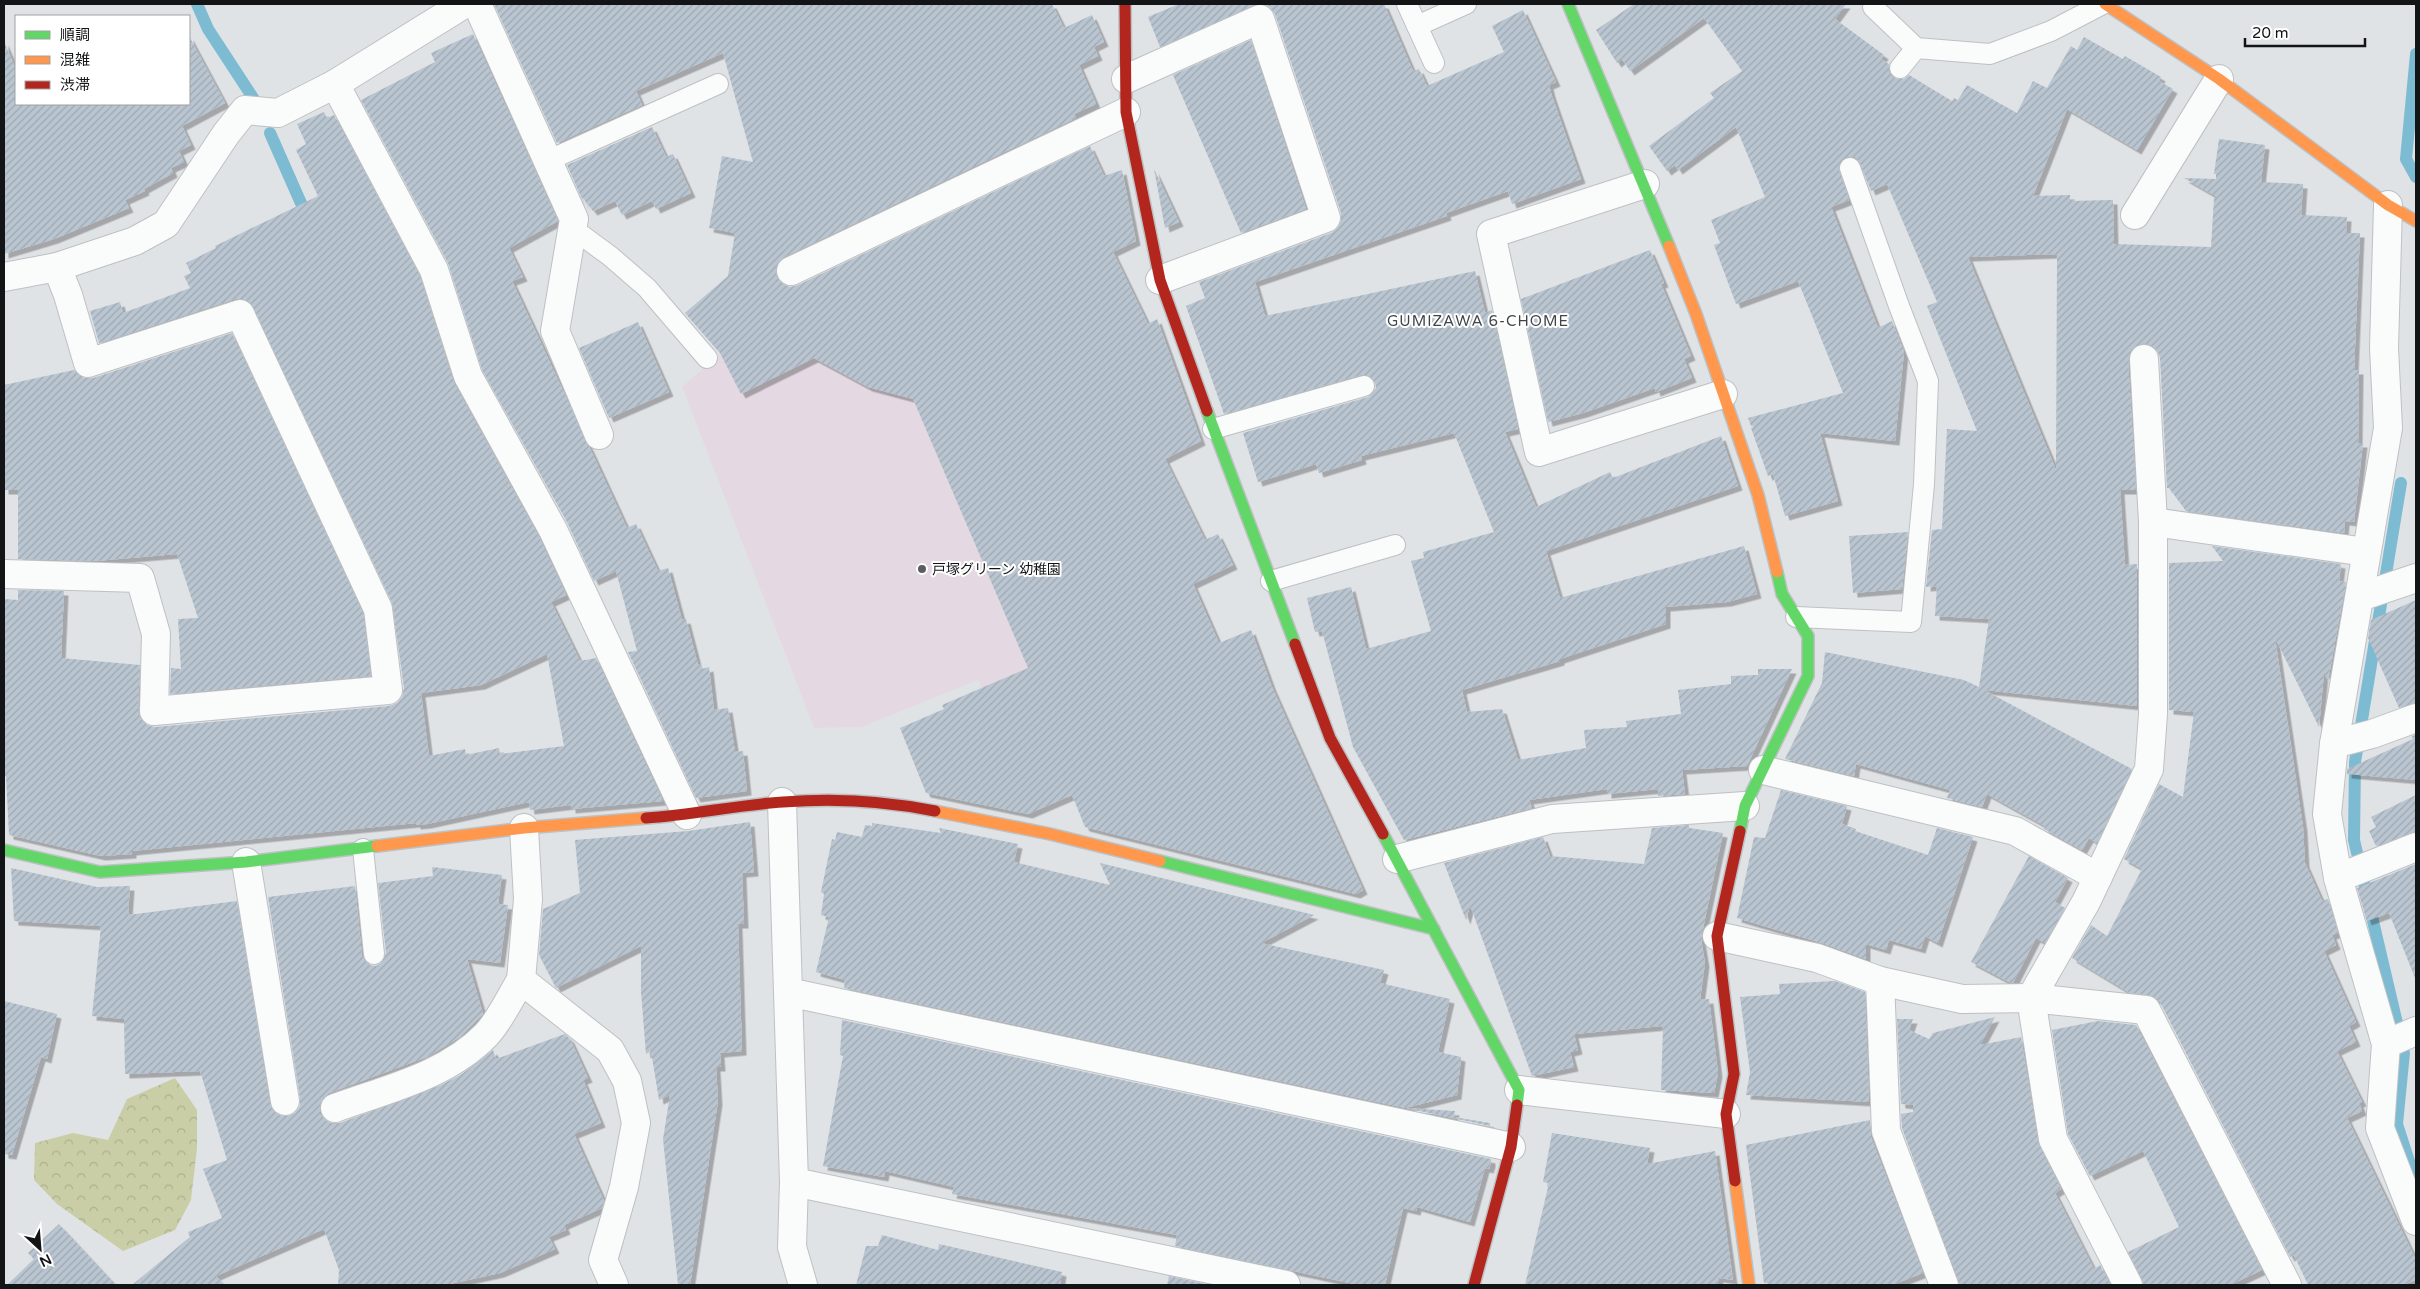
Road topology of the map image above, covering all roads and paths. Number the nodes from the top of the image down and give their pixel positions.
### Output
1 (464, 4) edge
2 (477, 4) edge
3 (1125, 4) edge
4 (1407, 4) edge
5 (1466, 4) edge
6 (1568, 4) edge
7 (2104, 4) edge
8 (1873, 7) dead end
9 (1417, 26) junction
10 (1916, 48) junction
11 (1434, 63) dead end
12 (1900, 68) dead end
13 (1126, 79) junction
14 (2220, 79) junction
15 (335, 84) junction
16 (718, 84) dead end
17 (1126, 112) junction
18 (547, 161) junction
19 (1850, 168) dead end
20 (1645, 184) junction
21 (2388, 205) junction
22 (2135, 216) dead end
23 (2416, 221) edge
24 (572, 228) junction
25 (57, 267) junction
26 (791, 270) dead end
27 (4, 277) edge
28 (1160, 280) junction
29 (707, 358) dead end
30 (2144, 360) dead end
31 (1364, 386) dead end
32 (1723, 394) junction
33 (1213, 430) junction
34 (599, 435) dead end
35 (2153, 522) junction
36 (1395, 544) dead end
37 (2366, 552) junction
38 (4, 574) edge
39 (1271, 581) junction
40 (2407, 581) edge
41 (2366, 595) junction
42 (1796, 617) junction
43 (2416, 718) edge
44 (2340, 742) junction
45 (1763, 770) junction
46 (782, 802) junction
47 (1745, 806) junction
48 (687, 815) junction
49 (524, 828) junction
50 (2416, 847) edge
51 (363, 849) junction
52 (4, 850) edge
53 (1397, 859) junction
54 (246, 862) junction
55 (2344, 875) junction
56 (2098, 877) junction
57 (1434, 929) junction
58 (1717, 936) junction
59 (374, 954) dead end
60 (521, 980) junction
61 (1880, 981) junction
62 (788, 992) junction
63 (2030, 998) junction
64 (2416, 1032) edge
65 (2386, 1044) junction
66 (1519, 1090) junction
67 (285, 1101) dead end
68 (335, 1108) dead end
69 (1726, 1114) junction
70 (1511, 1147) junction
71 (794, 1182) junction
72 (2416, 1220) edge
73 (614, 1285) edge
74 (803, 1285) edge
75 (1286, 1285) edge
76 (1474, 1285) edge
77 (1749, 1285) edge
78 (1944, 1285) edge
79 (2128, 1285) edge
80 (2287, 1285) edge

1 - 15 street
2 - 18 street
3 - 13 street
4 - 9 lane
5 - 9 lane
6 - 20 street
7 - 10 lane
7 - 14 street
8 - 10 lane
9 - 11 lane
10 - 12 lane
13 - 17 street
13 - 28 street
14 - 21 street
14 - 22 street
15 - 25 street
15 - 48 street
16 - 18 lane
17 - 26 street
17 - 28 street
18 - 24 street
19 - 42 lane
20 - 32 street
20 - 32 street
21 - 23 street
21 - 37 street
24 - 29 lane
24 - 34 street
25 - 27 street
25 - 38 street
28 - 33 street
30 - 35 street
31 - 33 lane
32 - 42 street
33 - 39 street
35 - 37 street
35 - 56 street
36 - 39 lane
37 - 41 street
39 - 53 street
40 - 41 street
41 - 44 street
42 - 45 street
43 - 44 street
44 - 55 street
45 - 47 street
45 - 56 street
46 - 48 street
46 - 57 street
46 - 62 street
47 - 53 street
47 - 58 street
48 - 49 street
49 - 51 street
49 - 60 street
50 - 55 street
51 - 54 street
51 - 59 lane
52 - 54 street
53 - 57 street
54 - 67 street
55 - 65 street
56 - 63 street
57 - 66 street
58 - 61 street
58 - 69 street
60 - 68 street
60 - 73 street
61 - 63 street
61 - 78 street
62 - 70 street
62 - 71 street
63 - 79 street
63 - 80 street
64 - 65 street
65 - 72 street
66 - 69 street
66 - 70 street
69 - 77 street
70 - 76 street
71 - 74 street
71 - 75 street

